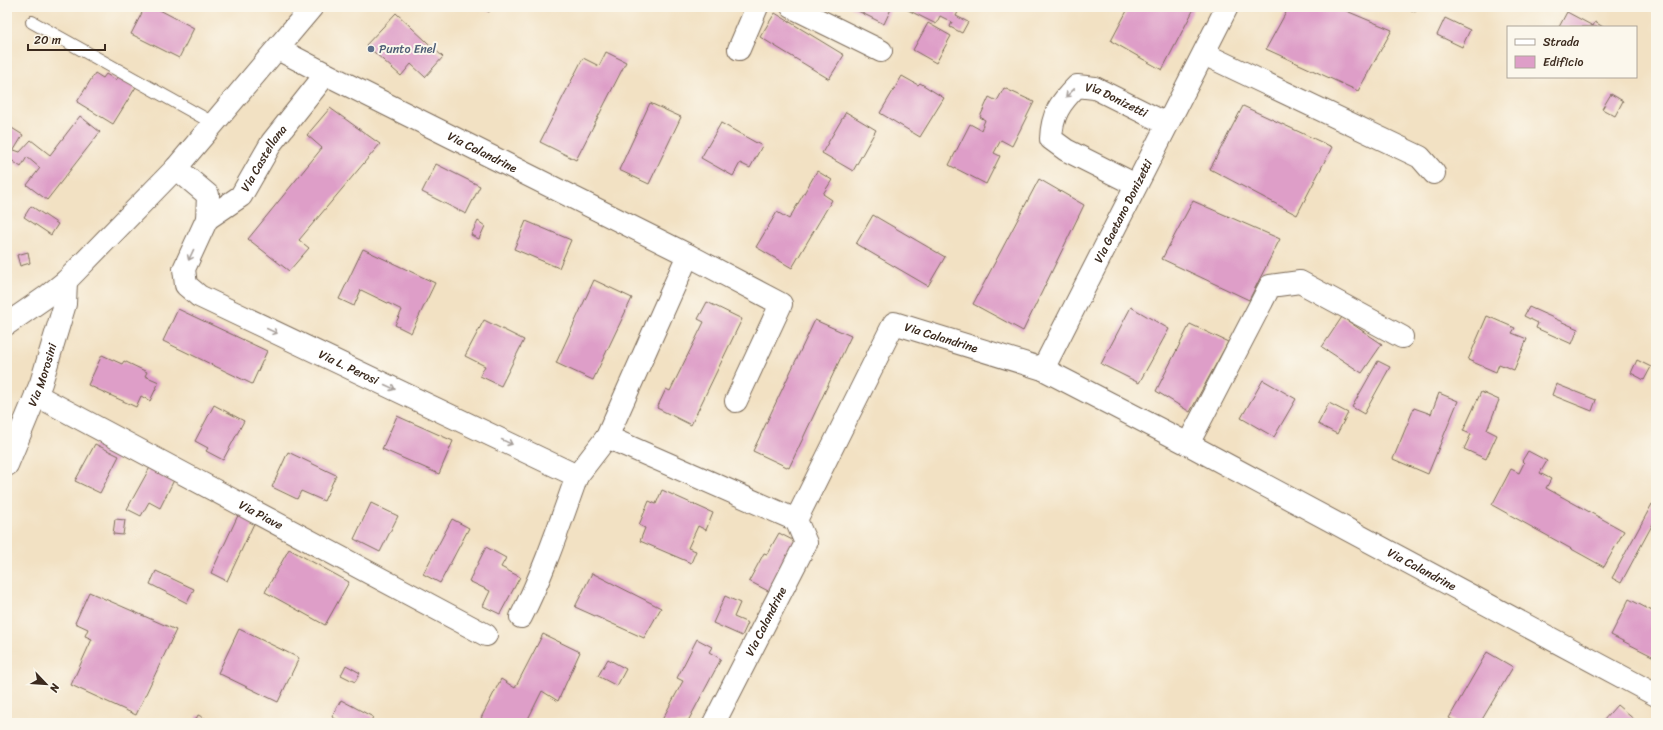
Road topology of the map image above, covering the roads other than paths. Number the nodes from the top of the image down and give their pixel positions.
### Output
1 (312, 7) edge
2 (756, 7) edge
3 (792, 7) edge
4 (1227, 7) edge
5 (32, 22) dead end
6 (278, 49) junction
7 (738, 49) dead end
8 (881, 51) dead end
9 (1204, 54) junction
10 (326, 74) junction
11 (213, 123) junction
12 (1167, 124) junction
13 (176, 168) junction
14 (1434, 173) dead end
15 (1136, 185) junction
16 (207, 219) junction
17 (688, 254) junction
18 (66, 281) junction
19 (7, 324) edge
20 (1402, 337) dead end
21 (1043, 369) junction
22 (36, 395) junction
23 (736, 401) dead end
24 (607, 436) junction
25 (1188, 444) junction
26 (7, 465) edge
27 (577, 476) junction
28 (796, 520) junction
29 (521, 617) dead end
30 (486, 635) dead end
31 (1656, 695) edge
32 (714, 723) edge

1 - 6 street
2 - 7 street
3 - 8 street
4 - 9 street, Via Gaetano Donizetti
5 - 11 lane
6 - 10 street, Via Calandrine
6 - 11 street
9 - 12 street, Via Gaetano Donizetti
9 - 14 street
10 - 16 street, Via Castellana
10 - 17 street, Via Calandrine
11 - 13 street
12 - 15 street, Via Gaetano Donizetti
12 -> 15 street, Via Donizetti
13 - 16 street
13 - 18 street
15 - 21 street, Via Gaetano Donizetti
16 -> 27 street, Via L. Perosi
17 - 23 street, Via Calandrine
17 - 24 street
18 - 19 street
18 - 22 street, Via Morosini
20 - 25 street
21 - 25 street, Via Calandrine
21 - 28 street, Via Calandrine
22 - 26 street, Via Morosini
22 - 30 street, Via Piave
24 - 27 street
24 - 28 street
25 - 31 street, Via Calandrine
27 - 29 street
28 - 32 street, Via Calandrine

